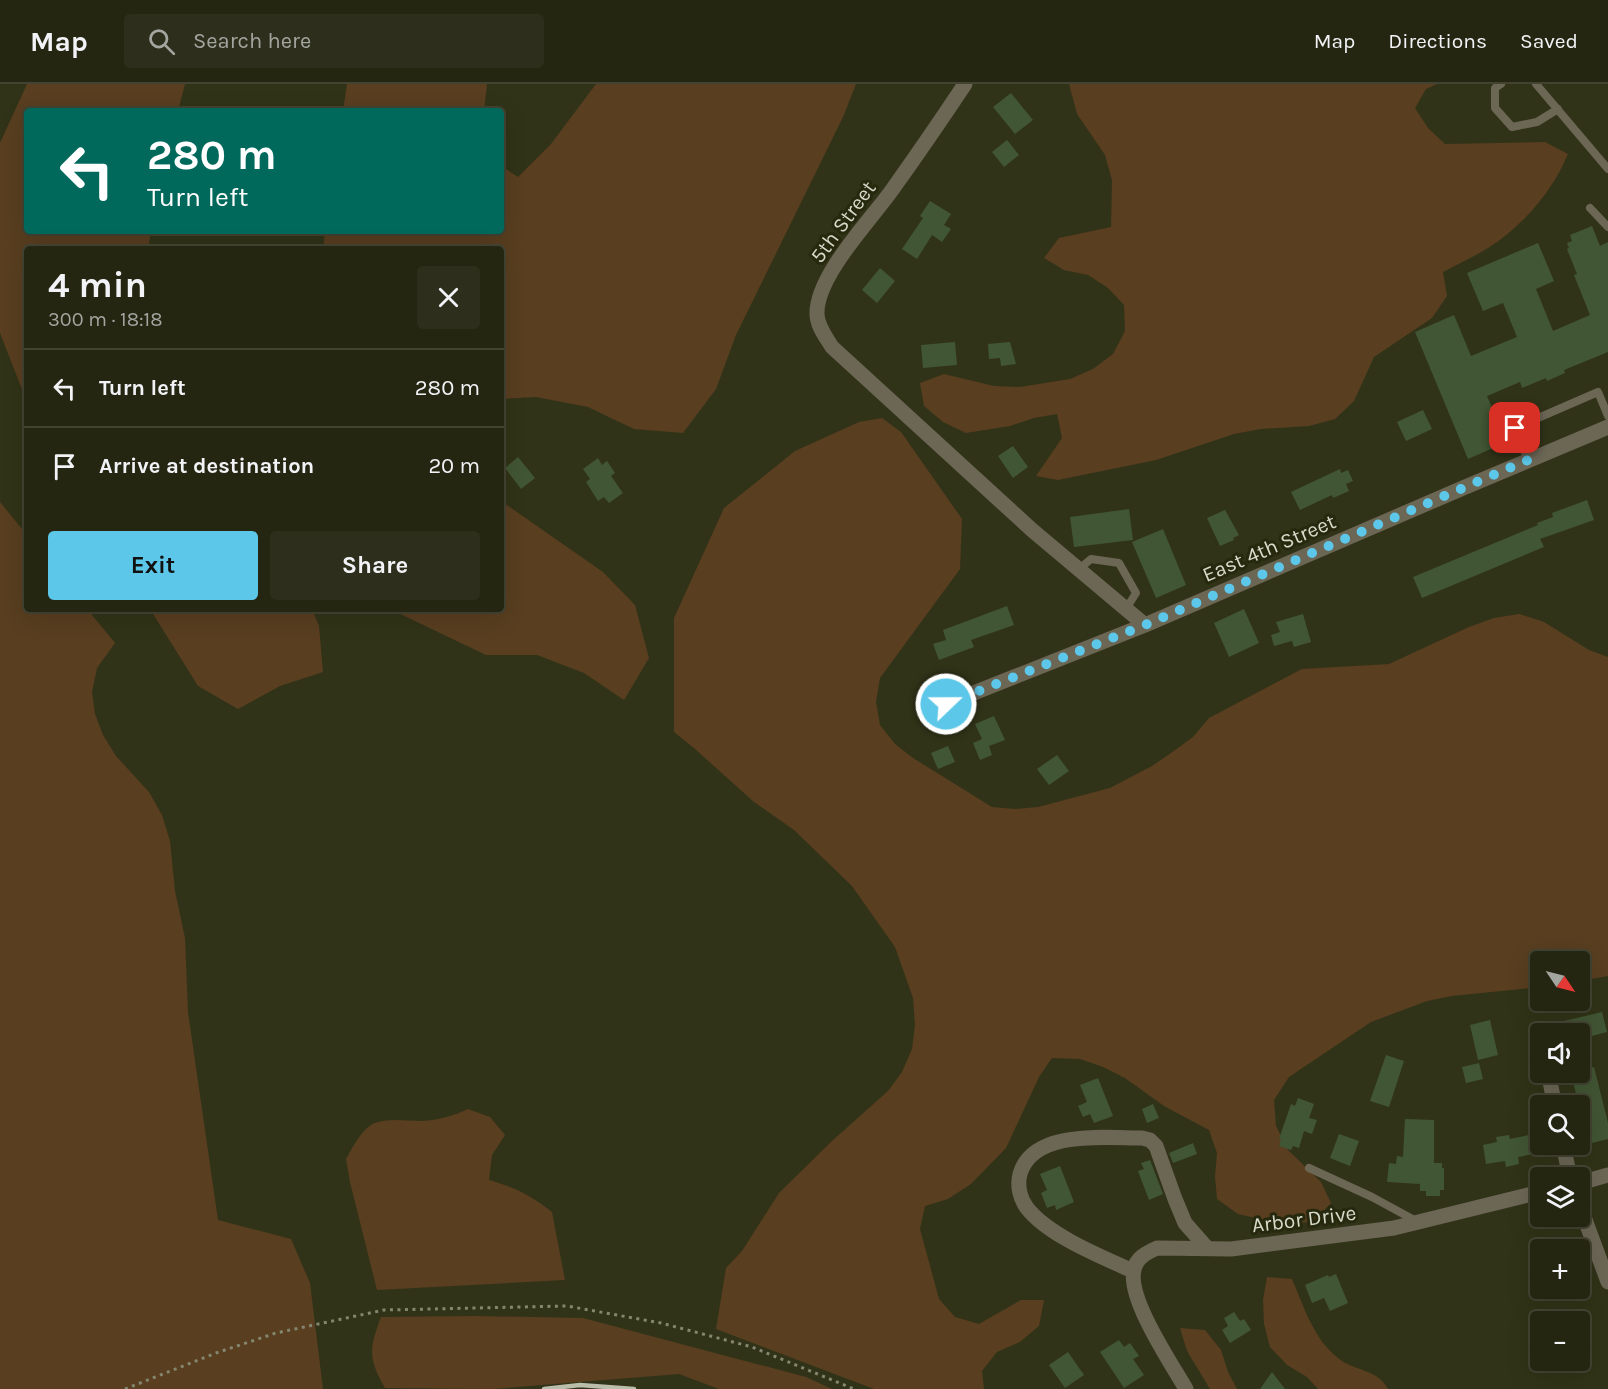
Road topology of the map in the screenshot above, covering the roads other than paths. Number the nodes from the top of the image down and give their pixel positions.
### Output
1 (965, 84) edge
2 (1501, 84) edge
3 (1536, 84) edge
4 (1558, 109) junction
5 (1608, 169) edge
6 (1590, 208) dead end
7 (1608, 227) edge
8 (1608, 416) edge
9 (1608, 427) edge
10 (1528, 460) junction
11 (1079, 569) junction
12 (1126, 609) junction
13 (1145, 625) junction
14 (946, 704) dead end
15 (1309, 1168) dead end
16 (1608, 1175) edge
17 (1590, 1180) edge
18 (1530, 1195) edge
19 (1419, 1223) junction
20 (1588, 1227) edge
21 (1207, 1248) junction
22 (1133, 1271) junction
23 (1608, 1282) edge
24 (1186, 1389) edge

1 - 11 street, 5th Street
2 - 4 lane
3 - 4 lane
4 - 5 lane
6 - 7 lane
8 - 10 lane
9 - 10 street, East 4th Street
10 - 13 street, East 4th Street
11 - 12 street, 5th Street
11 - 12 lane
12 - 13 street, 5th Street
13 - 14 street, East 4th Street
15 - 19 lane
16 - 17 street
18 - 19 street, Arbor Drive
19 - 21 street, Arbor Drive
20 - 23 street
21 - 22 street, Arbor Drive
21 - 22 street
22 - 24 street

